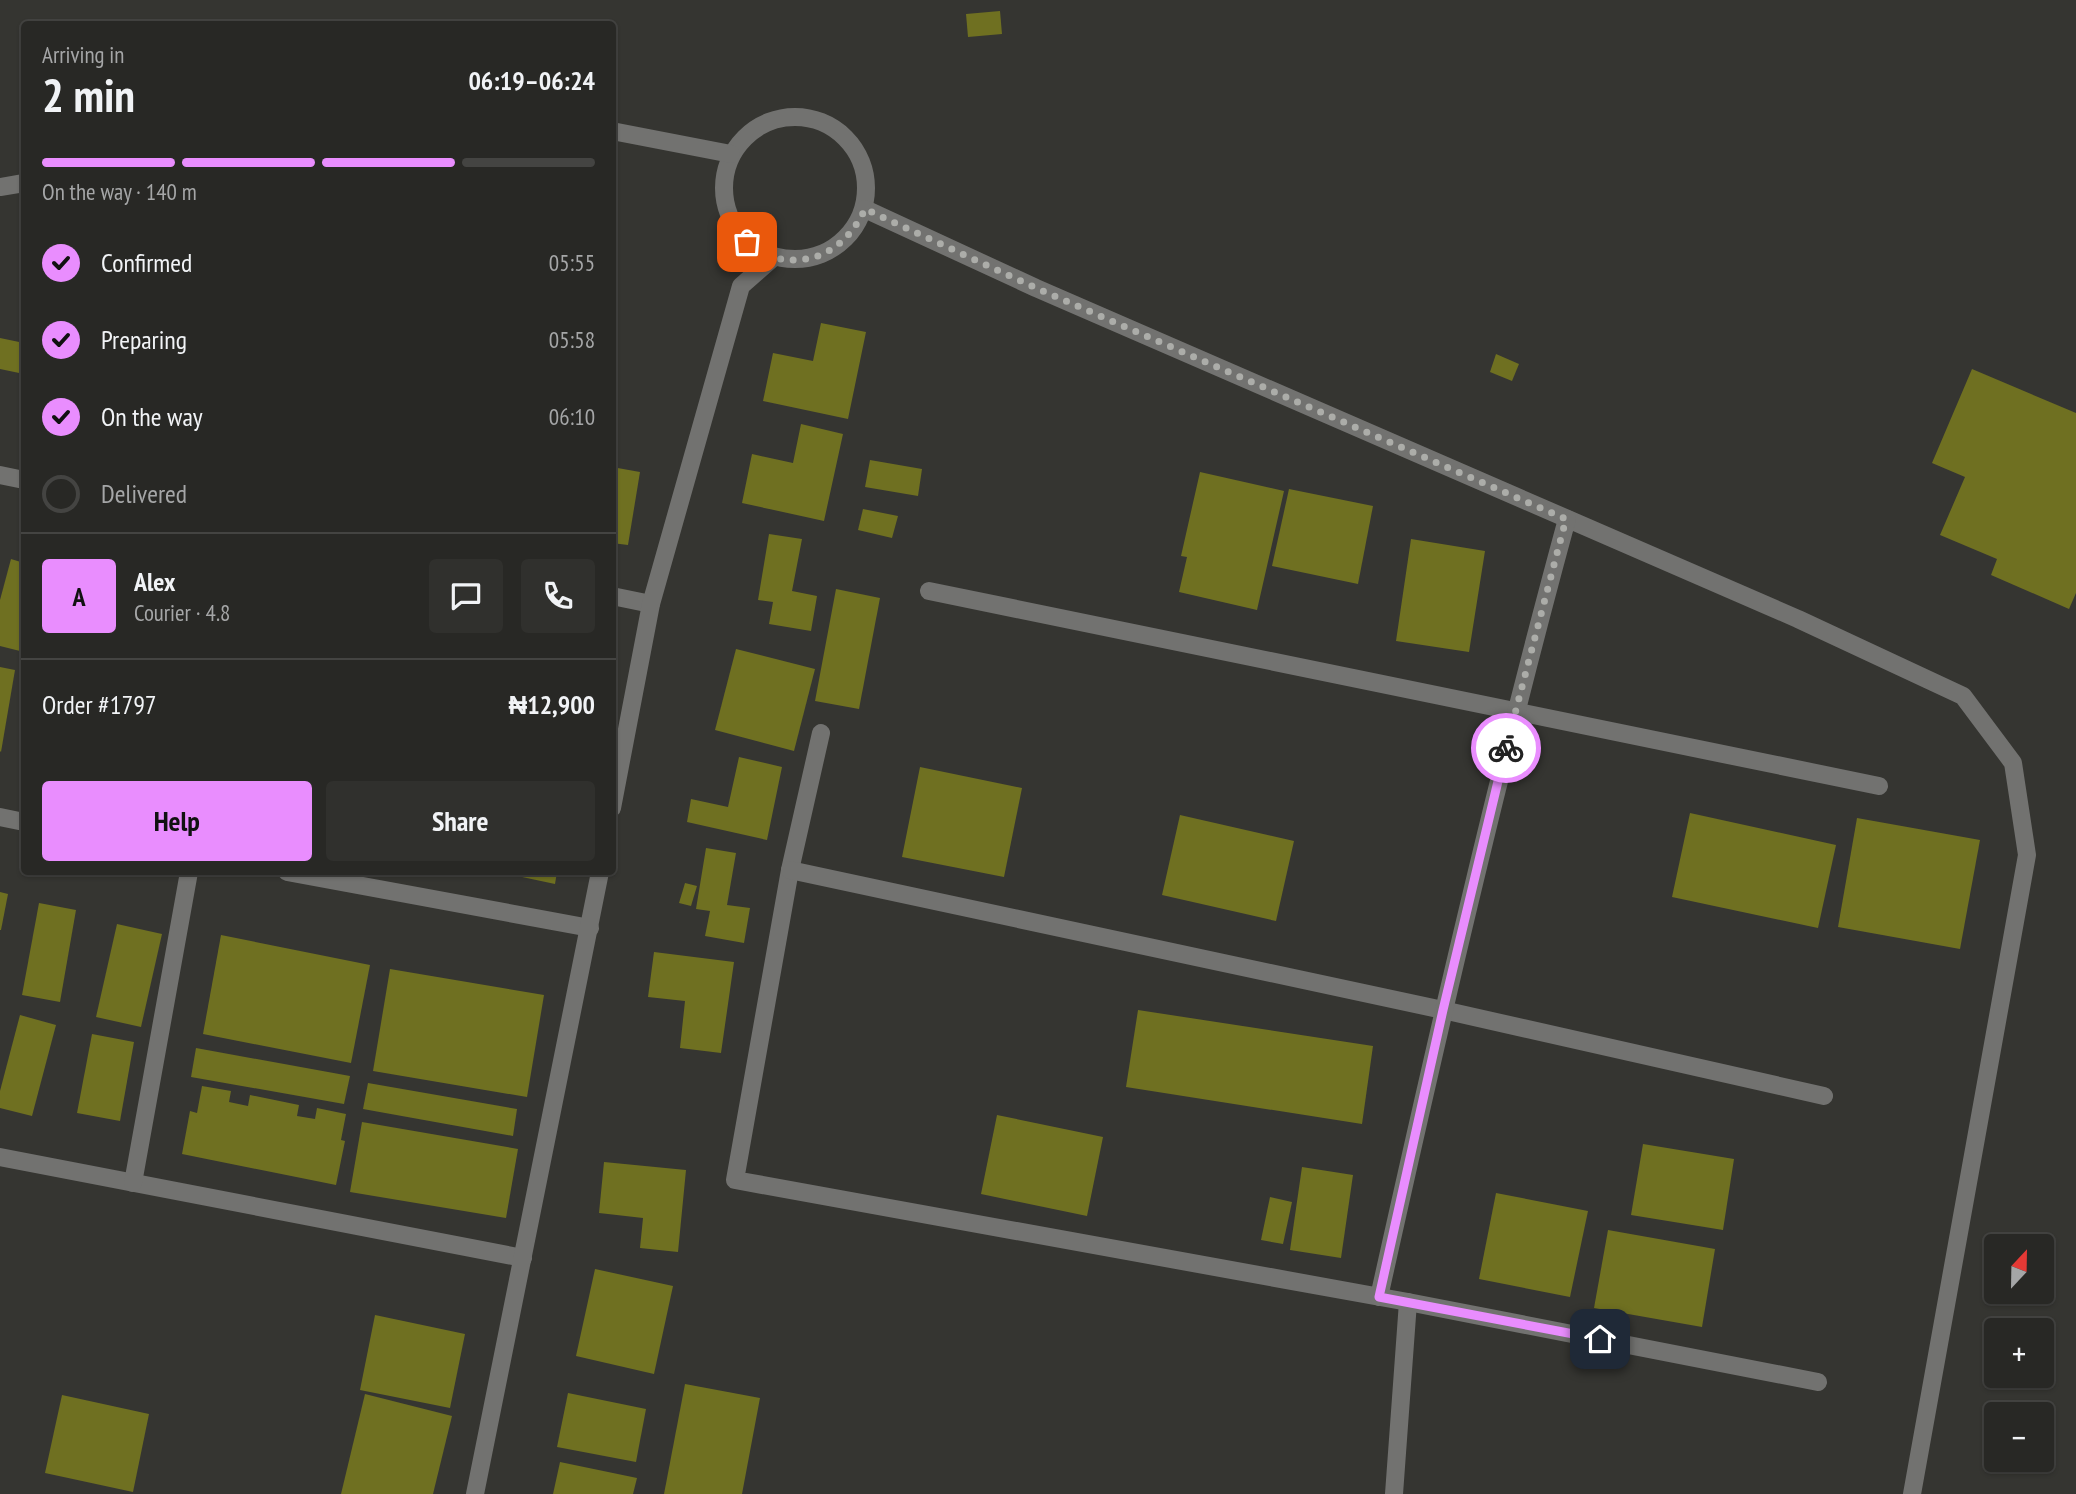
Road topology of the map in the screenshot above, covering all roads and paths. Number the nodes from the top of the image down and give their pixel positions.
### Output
1 (616, 132) edge
2 (731, 154) junction
3 (21, 184) edge
4 (0, 187) edge
5 (865, 209) junction
6 (774, 257) junction
7 (0, 475) edge
8 (21, 479) edge
9 (1566, 519) junction
10 (929, 591) dead end
11 (616, 597) edge
12 (652, 604) junction
13 (1515, 711) junction
14 (821, 733) dead end
15 (1879, 786) dead end
16 (616, 788) edge
17 (0, 817) edge
18 (21, 821) edge
19 (790, 870) junction
20 (188, 875) edge
21 (303, 875) edge
22 (599, 875) edge
23 (590, 929) junction
24 (1443, 1010) junction
25 (1824, 1096) dead end
26 (0, 1157) edge
27 (133, 1182) junction
28 (523, 1258) junction
29 (1379, 1297) junction
30 (1408, 1302) junction
31 (1818, 1382) dead end
32 (475, 1494) edge
33 (1394, 1494) edge
34 (1912, 1494) edge

1 - 2 street
2 - 5 street
2 - 6 street
3 - 4 street
5 - 6 street
5 - 9 street
6 - 12 street
7 - 8 street
9 - 13 street
9 - 34 street
10 - 13 street
11 - 12 street
12 - 16 street
13 - 15 street
13 - 24 street
14 - 19 street
17 - 18 street
19 - 24 street
19 - 29 street
20 - 27 street
21 - 23 street
22 - 23 street
23 - 28 street
24 - 25 street
24 - 29 street
26 - 27 street
27 - 28 street
28 - 32 street
29 - 30 street
30 - 31 street
30 - 33 street

